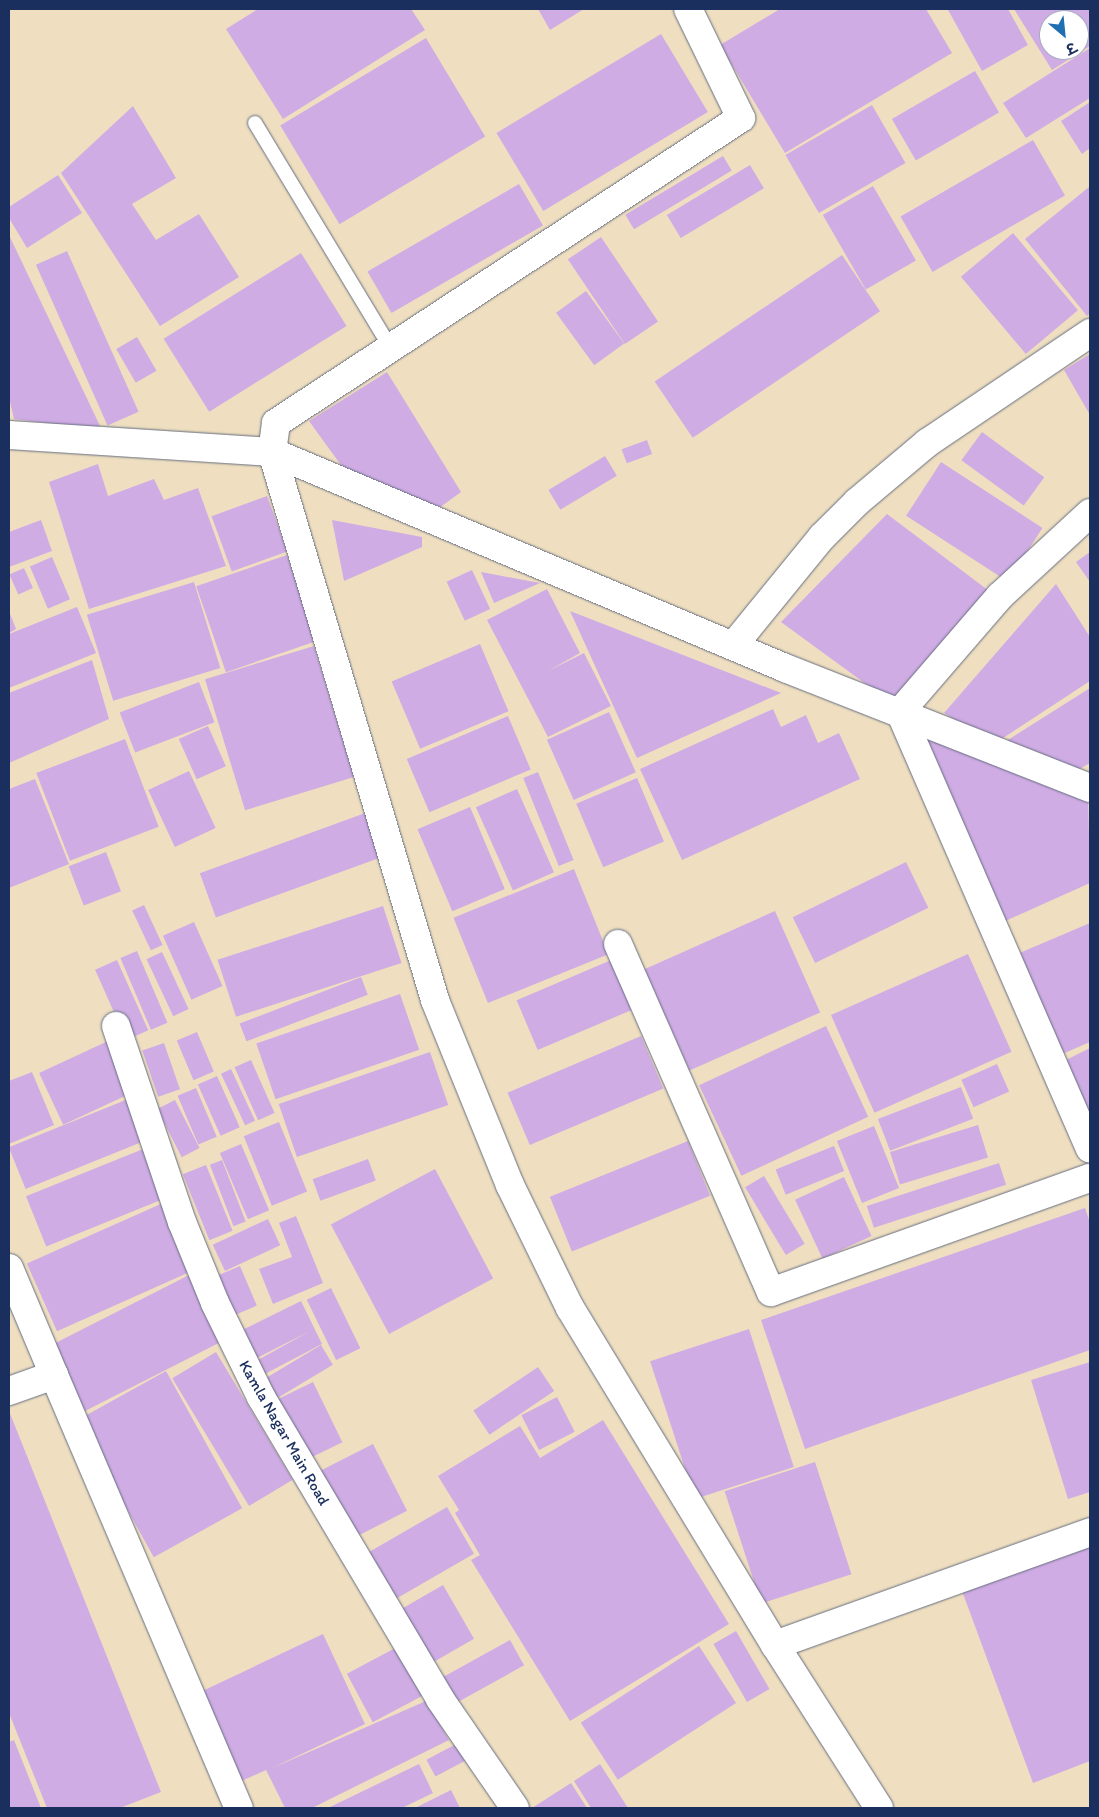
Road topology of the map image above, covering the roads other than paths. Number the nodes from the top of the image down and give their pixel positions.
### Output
1 (688, 9) edge
2 (255, 122) dead end
3 (1090, 333) edge
4 (392, 350) junction
5 (9, 436) edge
6 (272, 452) junction
7 (1090, 513) edge
8 (732, 646) junction
9 (900, 712) junction
10 (1090, 788) edge
11 (618, 944) dead end
12 (116, 1026) dead end
13 (1090, 1148) edge
14 (1090, 1178) edge
15 (9, 1268) edge
16 (54, 1375) junction
17 (9, 1391) edge
18 (1090, 1532) edge
19 (775, 1645) junction
20 (238, 1808) edge
21 (515, 1808) edge
22 (879, 1808) edge

1 - 4 street
2 - 4 lane
3 - 8 street
4 - 6 street
5 - 6 street
6 - 8 street
6 - 19 street
7 - 9 street
8 - 9 street
9 - 10 street
9 - 13 street
11 - 14 street
12 - 21 street, Kamla Nagar Main Road
15 - 16 street
16 - 17 street
16 - 20 street
18 - 19 street
19 - 22 street

